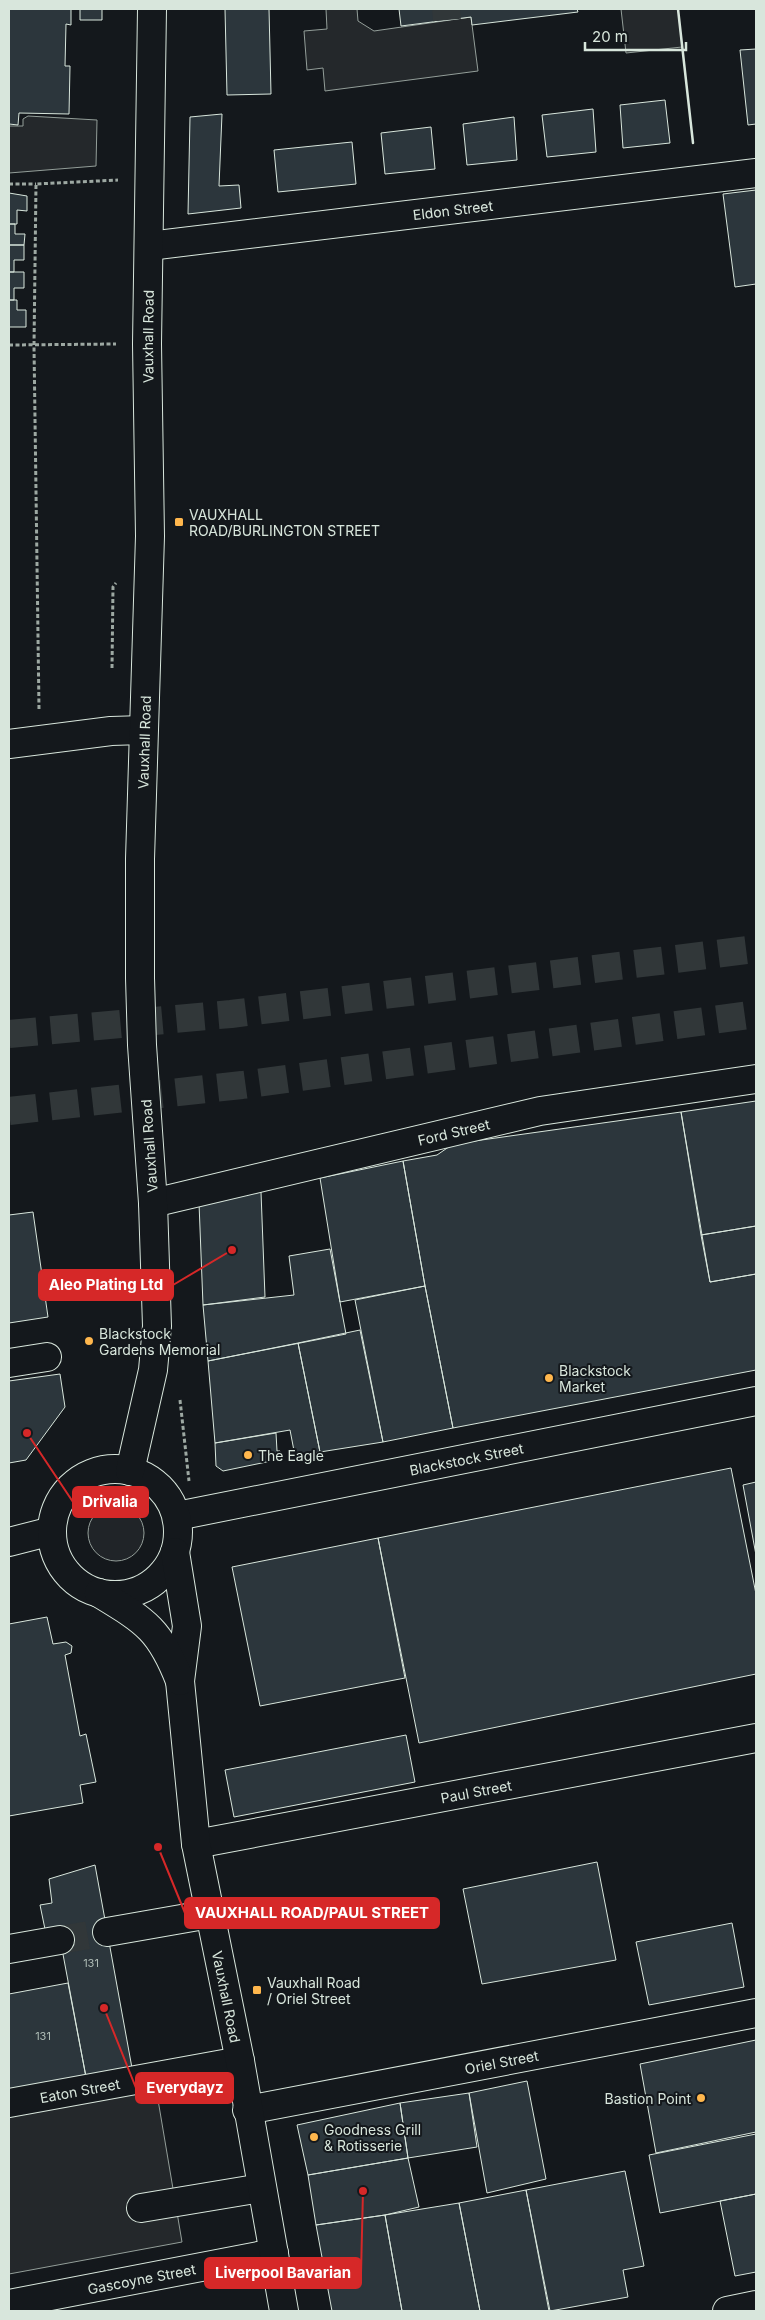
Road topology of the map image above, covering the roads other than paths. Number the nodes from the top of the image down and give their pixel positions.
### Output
1 (152, 9) edge
2 (756, 173) edge
3 (149, 246) junction
4 (143, 730) junction
5 (9, 744) edge
6 (756, 1078) edge
7 (153, 1203) junction
8 (47, 1357) dead end
9 (9, 1363) edge
10 (756, 1401) edge
11 (130, 1470) junction
12 (177, 1516) junction
13 (52, 1531) junction
14 (9, 1542) edge
15 (175, 1552) junction
16 (99, 1593) junction
17 (180, 1682) junction
18 (756, 1738) edge
19 (196, 1844) junction
20 (210, 1914) junction
21 (107, 1932) tunnel mouth
22 (60, 1940) tunnel mouth
23 (9, 1949) edge
24 (756, 2013) edge
25 (240, 2061) junction
26 (9, 2103) edge
27 (247, 2110) junction
28 (262, 2188) junction
29 (141, 2208) dead end
30 (274, 2253) junction
31 (9, 2304) edge
32 (756, 2305) edge
33 (284, 2311) edge
34 (727, 2311) edge

1 - 3 street, Vauxhall Road
2 - 3 street, Eldon Street
3 - 4 street, Vauxhall Road
4 - 5 street
4 - 7 street, Vauxhall Road
6 - 7 street, Ford Street
7 - 11 street, Vauxhall Road
8 - 9 street
10 - 12 street, Blackstock Street
11 - 12 street
11 - 13 street
12 - 15 street
13 - 14 street
13 - 16 street
15 - 16 street
15 - 17 street, Vauxhall Road
16 - 17 street, Vauxhall Road
17 - 19 street, Vauxhall Road
18 - 19 street, Paul Street
19 - 20 street, Vauxhall Road
20 - 21 street
20 - 25 street, Vauxhall Road
22 - 23 street
24 - 27 street, Oriel Street
25 - 26 street, Eaton Street
25 - 27 street, Vauxhall Road
27 - 28 street, Vauxhall Road
28 - 29 street
28 - 30 street, Vauxhall Road
30 - 31 street, Gascoyne Street
30 - 33 street, Vauxhall Road
32 - 34 street

